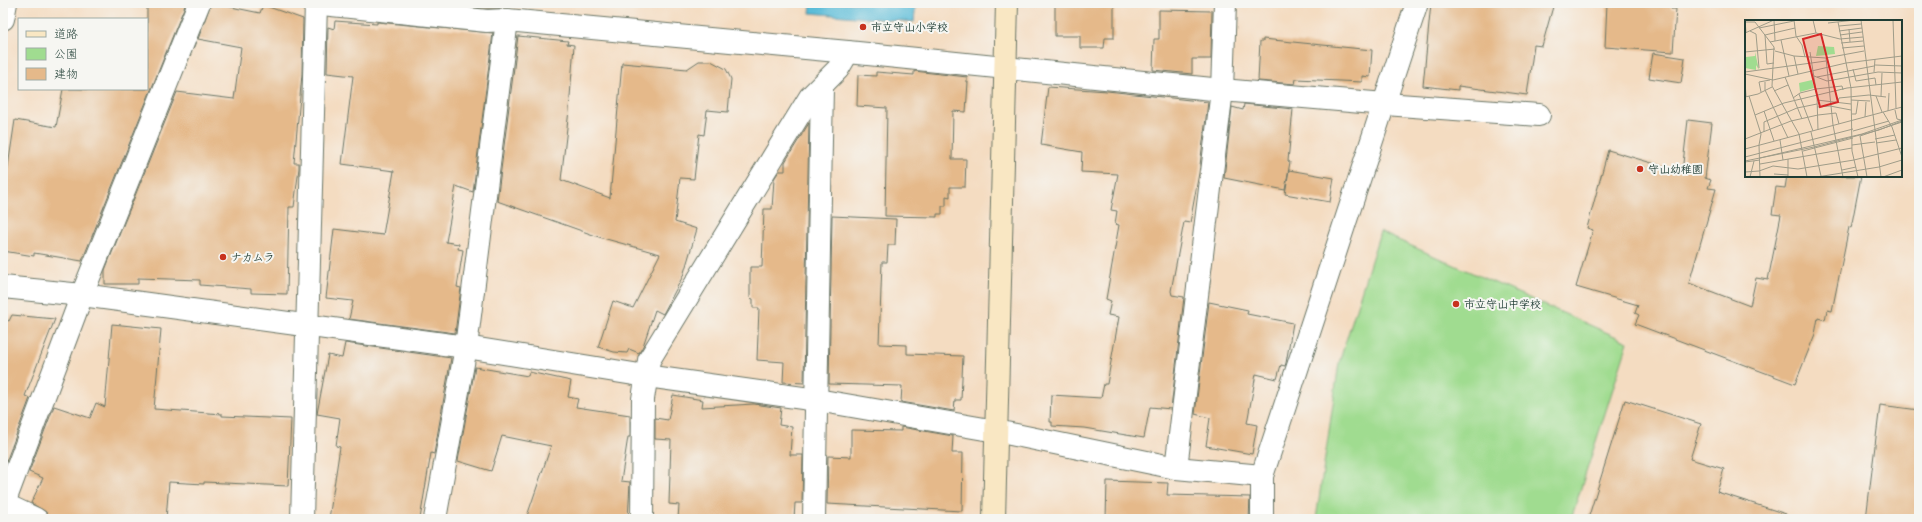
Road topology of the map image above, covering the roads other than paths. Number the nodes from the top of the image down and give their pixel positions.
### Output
1 (6, 3) edge
2 (198, 3) edge
3 (312, 3) edge
4 (316, 3) edge
5 (1007, 3) edge
6 (1225, 3) edge
7 (1417, 3) edge
8 (511, 14) edge
9 (3, 19) edge
10 (848, 52) junction
11 (1005, 68) junction
12 (822, 86) junction
13 (1222, 90) junction
14 (1385, 104) junction
15 (1539, 115) dead end
16 (3, 287) edge
17 (82, 295) junction
18 (308, 324) junction
19 (466, 347) junction
20 (646, 376) junction
21 (817, 400) junction
22 (996, 431) junction
23 (1176, 468) junction
24 (1262, 476) junction
25 (3, 505) edge
26 (36, 519) edge
27 (302, 519) edge
28 (435, 519) edge
29 (642, 519) edge
30 (814, 519) edge
31 (994, 519) edge
32 (1262, 519) edge

1 - 9 street
2 - 17 street
3 - 4 street
4 - 8 street
4 - 18 street
5 - 11 street
6 - 13 street
7 - 14 street
8 - 10 street
8 - 19 street
10 - 11 street
10 - 12 street
11 - 13 street
11 - 22 street
12 - 20 street
12 - 21 street
13 - 14 street
13 - 23 street
14 - 15 street
14 - 24 street
16 - 17 street
17 - 18 street
17 - 25 street
18 - 19 street
18 - 27 street
19 - 20 street
19 - 28 street
20 - 21 street
20 - 29 street
21 - 22 street
21 - 30 street
22 - 23 street
22 - 31 street
23 - 24 street
24 - 32 street
25 - 26 street

